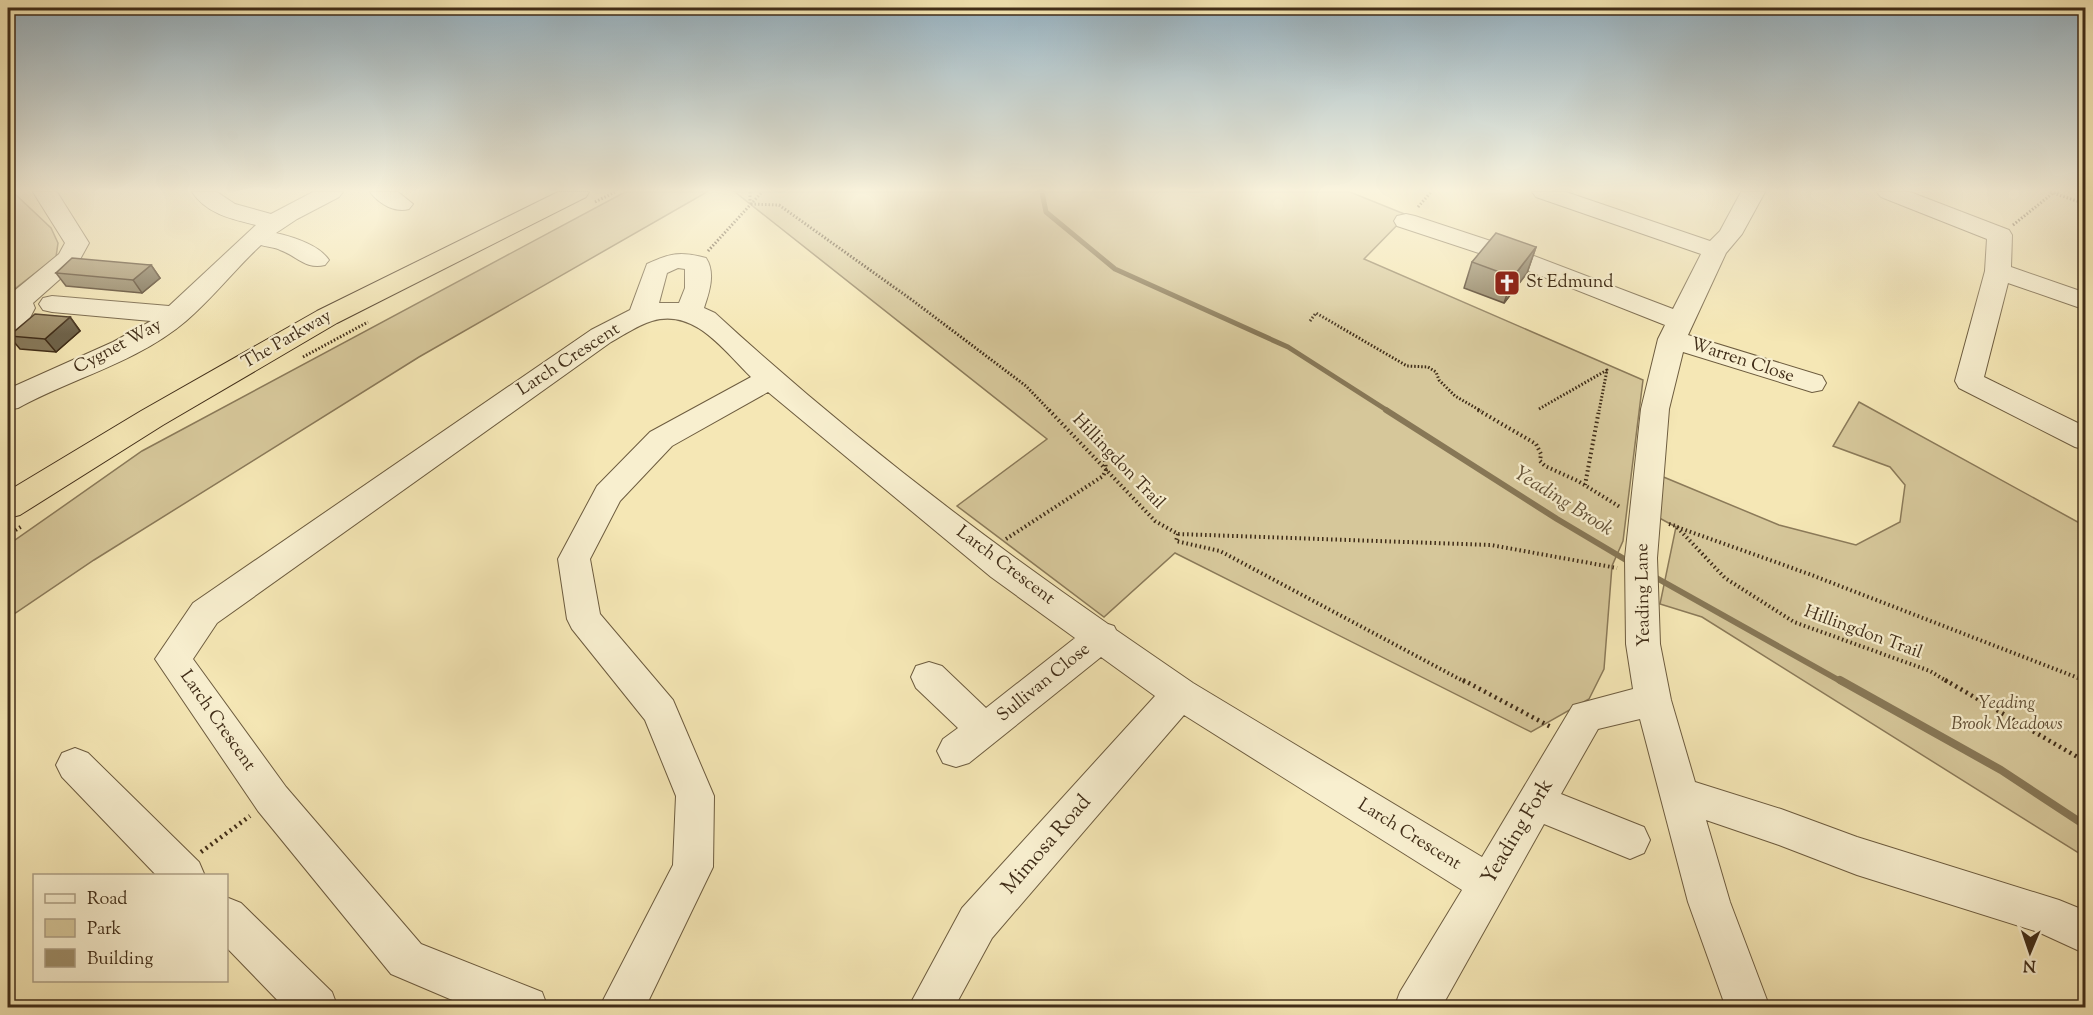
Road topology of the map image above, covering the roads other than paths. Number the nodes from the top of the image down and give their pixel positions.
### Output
1 (75, 239) edge
2 (255, 239) edge
3 (281, 239) edge
4 (449, 239) edge
5 (496, 239) edge
6 (1462, 239) edge
7 (1681, 239) edge
8 (1725, 239) edge
9 (2000, 239) edge
10 (1715, 251) junction
11 (316, 260) dead end
12 (1998, 271) junction
13 (2085, 302) edge
14 (13, 304) edge
15 (52, 304) dead end
16 (689, 312) junction
17 (177, 315) junction
18 (642, 315) junction
19 (1676, 330) junction
20 (8, 335) edge
21 (770, 379) junction
22 (1812, 383) dead end
23 (8, 401) edge
24 (2085, 440) edge
25 (8, 488) edge
26 (18, 514) edge
27 (1102, 636) junction
28 (929, 677) dead end
29 (1180, 693) junction
30 (1653, 699) junction
31 (985, 730) junction
32 (956, 751) dead end
33 (75, 765) dead end
34 (1679, 794) junction
35 (1535, 802) junction
36 (1630, 840) dead end
37 (182, 872) edge
38 (1487, 883) junction
39 (228, 919) edge
40 (2085, 933) edge
41 (316, 1008) edge
42 (526, 1008) edge
43 (621, 1008) edge
44 (930, 1008) edge
45 (1416, 1008) edge
46 (1748, 1008) edge

1 - 14 street
2 - 17 street, Cygnet Way
3 - 11 street
4 - 25 highway, The Parkway
5 - 26 highway, The Parkway
6 - 19 street, Warren Close
7 - 10 street
8 - 10 street, Yeading Lane
9 - 12 street
10 - 19 street, Yeading Lane
12 - 13 street
12 - 24 street
14 - 20 street
15 - 17 street
16 - 18 street, Larch Crescent
16 - 18 street
16 - 21 street, Larch Crescent
17 - 23 street, Cygnet Way
18 - 42 street, Larch Crescent
19 - 22 street, Warren Close
19 - 30 street, Yeading Lane
21 - 27 street, Larch Crescent
21 - 43 street
27 - 29 street, Larch Crescent
27 - 31 street, Sullivan Close
28 - 31 street, Sullivan Close
29 - 38 street, Larch Crescent
29 - 44 street, Mimosa Road
30 - 34 street, Yeading Lane
30 - 35 street, Yeading Fork
31 - 32 street, Sullivan Close
33 - 37 street
34 - 40 street
34 - 46 street, Yeading Lane
35 - 36 street
35 - 38 street, Yeading Fork
38 - 45 street, Yeading Fork
39 - 41 street

